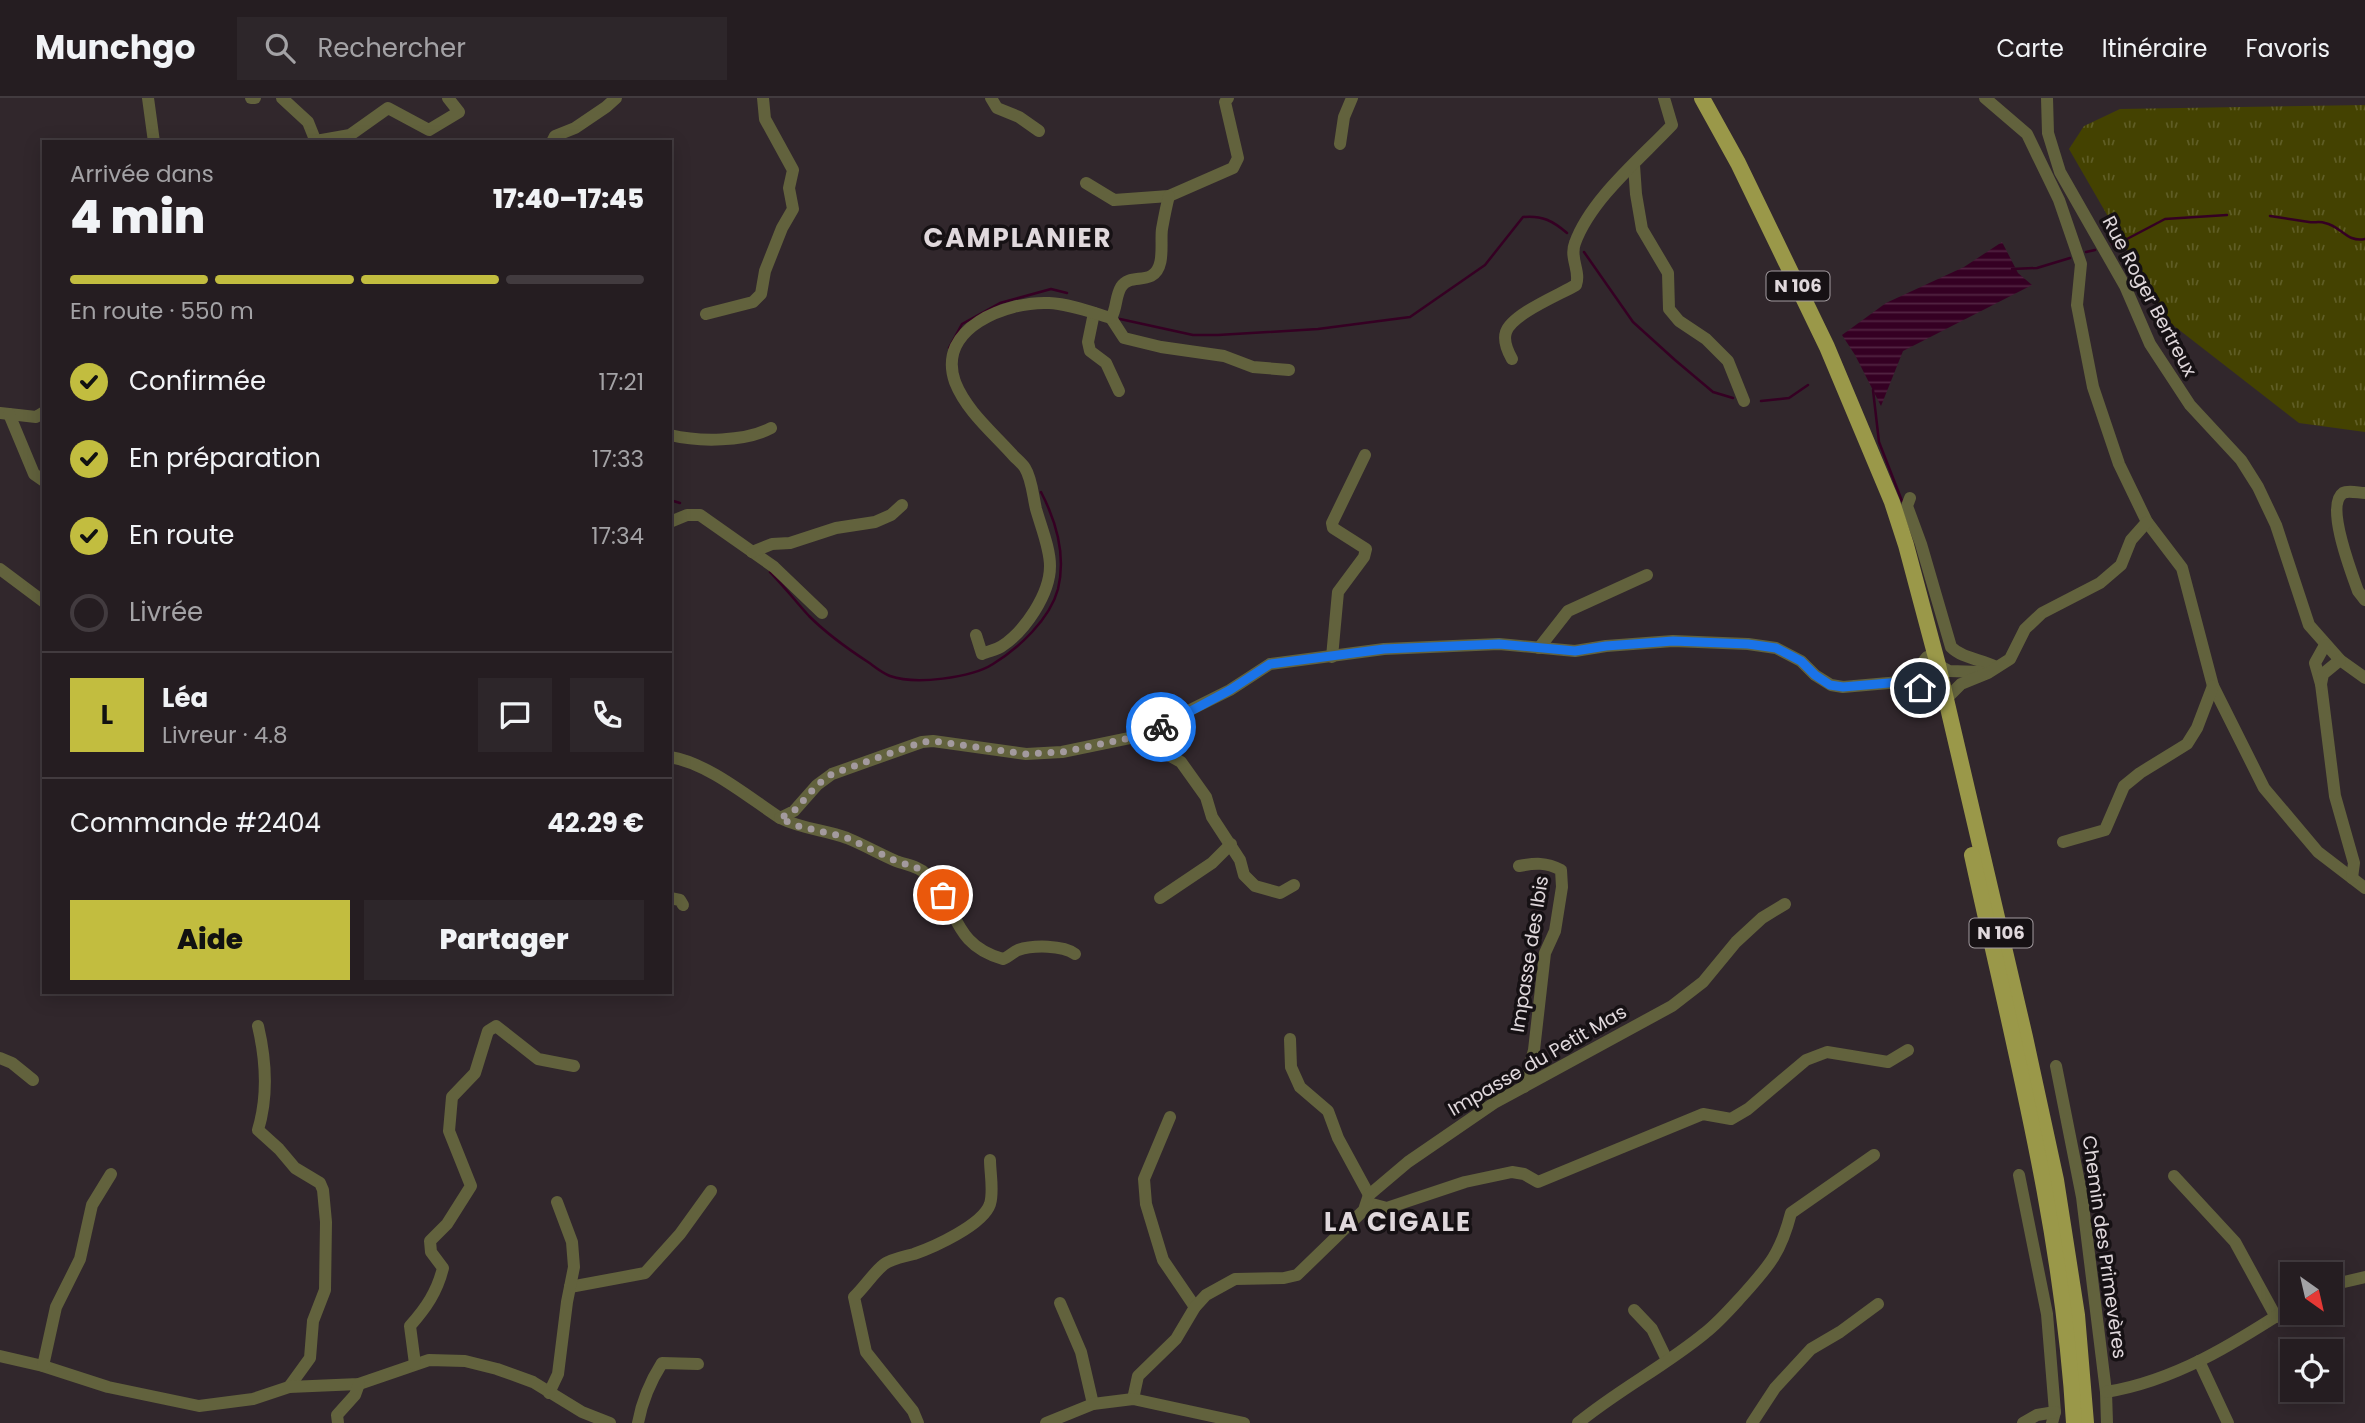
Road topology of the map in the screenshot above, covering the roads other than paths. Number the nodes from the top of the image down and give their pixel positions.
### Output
1 (148, 98) edge
2 (282, 98) edge
3 (448, 98) edge
4 (616, 98) edge
5 (763, 98) edge
6 (992, 98) edge
7 (1228, 98) edge
8 (1352, 98) edge
9 (1664, 98) edge
10 (1696, 98) edge
11 (1702, 98) edge
12 (1985, 98) edge
13 (2046, 98) edge
14 (1718, 124) junction
15 (1039, 131) dead end
16 (154, 140) edge
17 (316, 140) edge
18 (322, 140) edge
19 (553, 140) edge
20 (1340, 144) dead end
21 (1634, 165) junction
22 (1086, 183) dead end
23 (1169, 196) junction
24 (1094, 313) junction
25 (706, 314) dead end
26 (1113, 315) junction
27 (1512, 359) dead end
28 (1289, 370) dead end
29 (1119, 391) dead end
30 (1744, 401) dead end
31 (42, 413) edge
32 (4, 414) edge
33 (771, 428) dead end
34 (672, 435) edge
35 (1365, 456) dead end
36 (42, 480) edge
37 (2365, 494) edge
38 (1910, 498) dead end
39 (902, 505) dead end
40 (672, 521) edge
41 (2147, 522) junction
42 (752, 552) junction
43 (0, 569) edge
44 (1647, 575) dead end
45 (42, 600) edge
46 (2365, 600) edge
47 (822, 613) dead end
48 (976, 635) dead end
49 (2325, 646) junction
50 (1539, 648) junction
51 (1332, 657) junction
52 (2340, 660) junction
53 (1933, 661) junction
54 (1992, 670) junction
55 (2365, 678) edge
56 (1900, 682) junction
57 (2321, 684) junction
58 (2213, 686) junction
59 (1941, 698) junction
60 (1149, 734) junction
61 (672, 757) edge
62 (780, 818) junction
63 (2063, 842) dead end
64 (1231, 844) junction
65 (1519, 866) dead end
66 (2352, 878) junction
67 (1294, 885) dead end
68 (2365, 888) edge
69 (672, 898) edge
70 (1160, 898) dead end
71 (1785, 904) dead end
72 (682, 905) dead end
73 (1075, 954) dead end
74 (258, 1026) dead end
75 (1290, 1039) dead end
76 (1908, 1049) dead end
77 (0, 1058) edge
78 (573, 1066) dead end
79 (2056, 1066) dead end
80 (33, 1080) dead end
81 (1524, 1087) junction
82 (1170, 1117) dead end
83 (1874, 1155) dead end
84 (990, 1160) dead end
85 (111, 1174) dead end
86 (2019, 1175) dead end
87 (2174, 1176) dead end
88 (711, 1191) dead end
89 (1368, 1199) junction
90 (557, 1202) dead end
91 (2365, 1277) edge
92 (2343, 1282) edge
93 (570, 1287) junction
94 (1060, 1303) dead end
95 (1878, 1304) dead end
96 (1195, 1307) junction
97 (1634, 1310) dead end
98 (2280, 1314) edge
99 (2276, 1317) junction
100 (0, 1356) edge
101 (1667, 1360) junction
102 (2199, 1361) junction
103 (415, 1364) junction
104 (698, 1364) dead end
105 (43, 1366) junction
106 (359, 1384) junction
107 (289, 1387) junction
108 (2106, 1392) junction
109 (549, 1393) junction
110 (1133, 1399) junction
111 (1093, 1404) junction
112 (2053, 1418) edge
113 (338, 1423) edge
114 (610, 1423) edge
115 (638, 1423) edge
116 (918, 1423) edge
117 (1046, 1423) edge
118 (1244, 1423) edge
119 (1578, 1423) edge
120 (1752, 1423) edge
121 (2023, 1423) edge
122 (2074, 1423) edge
123 (2086, 1423) edge
124 (2107, 1423) edge
125 (2228, 1423) edge

1 - 16 street
2 - 17 street
3 - 18 street
4 - 19 street
5 - 25 street
6 - 15 street
7 - 23 street
8 - 20 street
9 - 21 street
10 - 14 main road, N 106
11 - 14 main road, N 106
12 - 41 street
13 - 49 street, Rue Roger Bertreux
14 - 53 main road, N 106
21 - 27 street
21 - 30 street
22 - 23 street
23 - 26 street
24 - 26 street
24 - 29 street
24 - 48 street
26 - 28 street
31 - 32 street
32 - 36 street
33 - 34 street
35 - 51 street
37 - 46 street
38 - 54 street
39 - 42 street
40 - 42 street
41 - 54 street
41 - 58 street
42 - 47 street
43 - 45 street
44 - 50 street
49 - 52 street, Rue Roger Bertreux
49 - 57 street
50 - 51 street
50 - 56 street
51 - 60 street
52 - 55 street, Rue Roger Bertreux
52 - 57 street
53 - 54 street
53 - 56 street
53 - 59 main road, N 106
54 - 59 street
56 - 59 street
57 - 66 street
58 - 63 street
58 - 66 street
59 - 122 main road, N 106
59 - 123 main road, N 106
60 - 62 street
60 - 64 street
61 - 62 street
62 - 73 street
64 - 67 street
64 - 70 street
65 - 81 street, Impasse des Ibis
66 - 68 street
69 - 72 street
71 - 81 street, Impasse du Petit Mas
74 - 107 street
75 - 89 street
76 - 89 street
77 - 80 street
78 - 103 street
79 - 108 street, Chemin des Primevères
81 - 89 street, Impasse du Petit Mas
82 - 96 street
83 - 101 street
84 - 116 street
85 - 105 street
86 - 112 street
87 - 99 street
88 - 93 street
89 - 96 street, Impasse du Petit Mas
90 - 93 street
91 - 92 street
93 - 109 street
94 - 111 street
95 - 120 street
96 - 110 street, Impasse du Petit Mas
97 - 101 street
98 - 99 street, Chemin des Primevères
99 - 102 street, Chemin des Primevères
100 - 105 street
101 - 119 street
102 - 108 street, Chemin des Primevères
102 - 125 street
103 - 106 street
103 - 109 street
104 - 115 street
105 - 107 street
106 - 107 street
106 - 113 street
108 - 124 street, Chemin des Primevères
109 - 114 street
110 - 111 street
110 - 118 street
111 - 117 street
112 - 121 street

